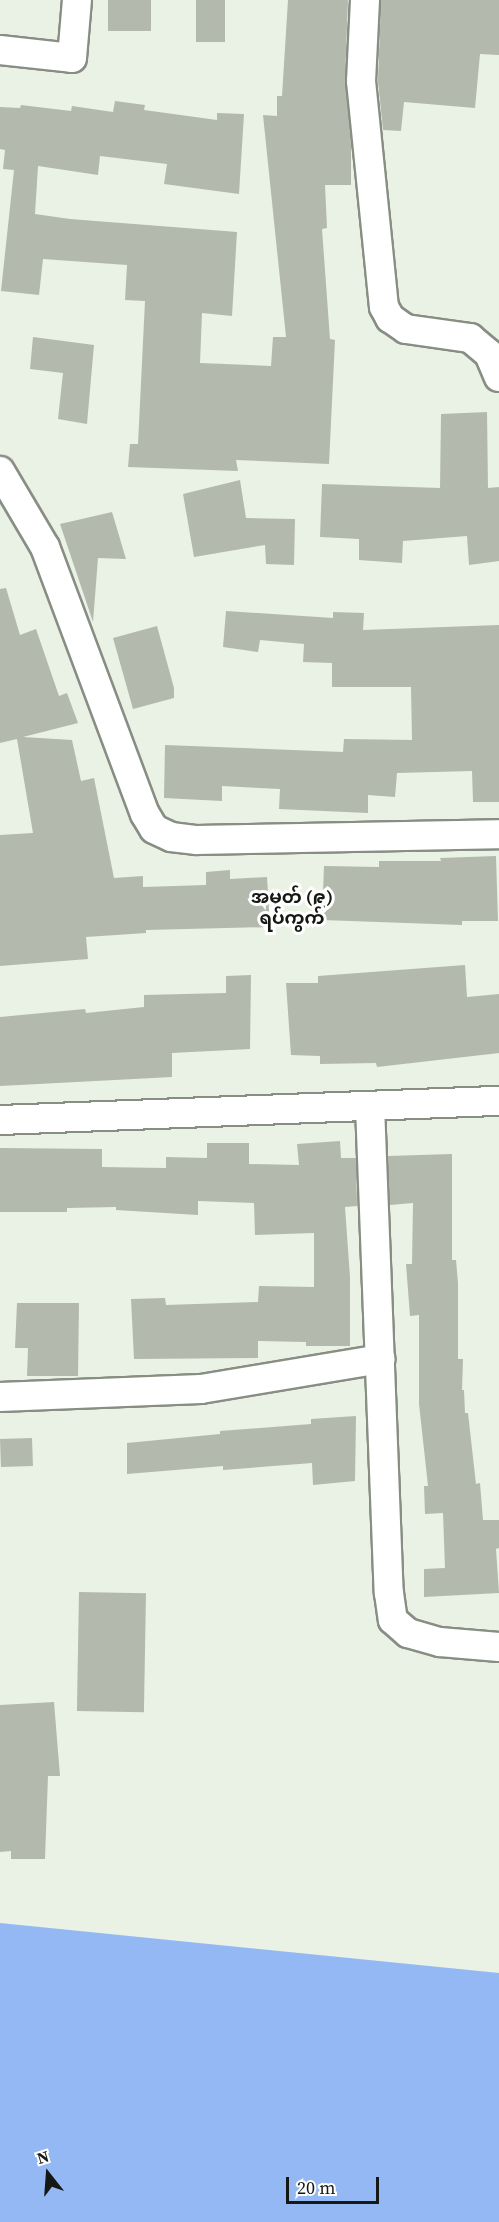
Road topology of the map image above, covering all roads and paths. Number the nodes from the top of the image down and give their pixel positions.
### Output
1 (77, 0) edge
2 (364, 0) edge
3 (0, 50) edge
4 (499, 377) edge
5 (0, 471) edge
6 (499, 834) edge
7 (499, 1101) edge
8 (370, 1106) junction
9 (0, 1120) edge
10 (381, 1359) junction
11 (0, 1397) edge
12 (499, 1647) edge

1 - 3 street
2 - 4 street
5 - 6 street
7 - 8 street
8 - 9 street
8 - 10 street
10 - 11 street
10 - 12 street

